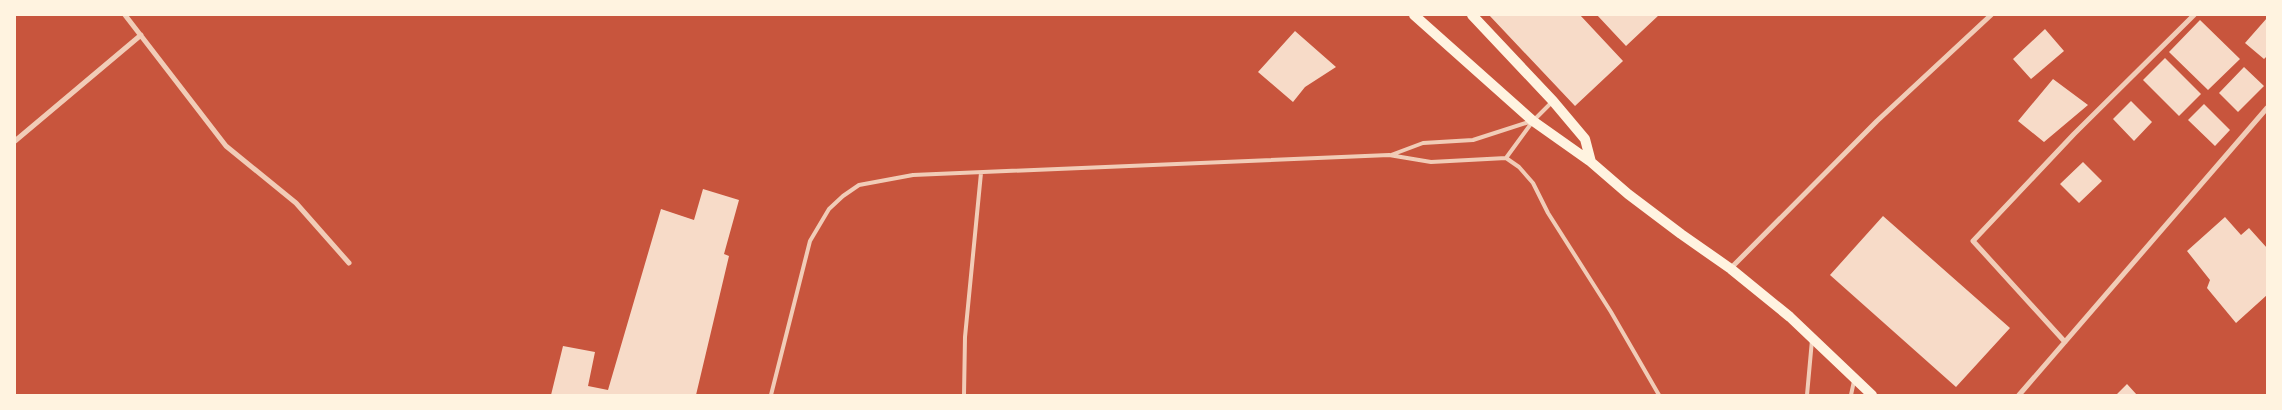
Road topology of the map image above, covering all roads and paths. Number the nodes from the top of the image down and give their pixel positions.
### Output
1 (126, 15) edge
2 (1414, 15) edge
3 (1472, 15) edge
4 (1991, 15) edge
5 (2194, 15) edge
6 (141, 36) junction
7 (1553, 101) junction
8 (2267, 108) edge
9 (1533, 121) junction
10 (15, 141) edge
11 (1389, 155) junction
12 (1506, 158) junction
13 (1591, 162) junction
14 (980, 173) junction
15 (349, 263) dead end
16 (1730, 269) junction
17 (1812, 339) junction
18 (2065, 342) junction
19 (1854, 379) junction
20 (771, 395) edge
21 (964, 395) edge
22 (1659, 395) edge
23 (1807, 395) edge
24 (1851, 395) edge
25 (1872, 395) edge
26 (2020, 395) edge

1 - 6 street
2 - 9 main road
3 - 7 main road
4 - 16 street
5 - 18 street
6 - 10 street
6 - 15 street
7 - 9 lane
7 - 13 main road
8 - 18 street
9 - 11 lane
9 - 12 lane
9 - 13 main road
11 - 12 lane
11 - 14 lane
12 - 22 lane
13 - 16 main road
14 - 20 lane
14 - 21 lane
16 - 17 main road
17 - 19 main road
17 - 23 lane
18 - 26 street
19 - 24 lane
19 - 25 main road

